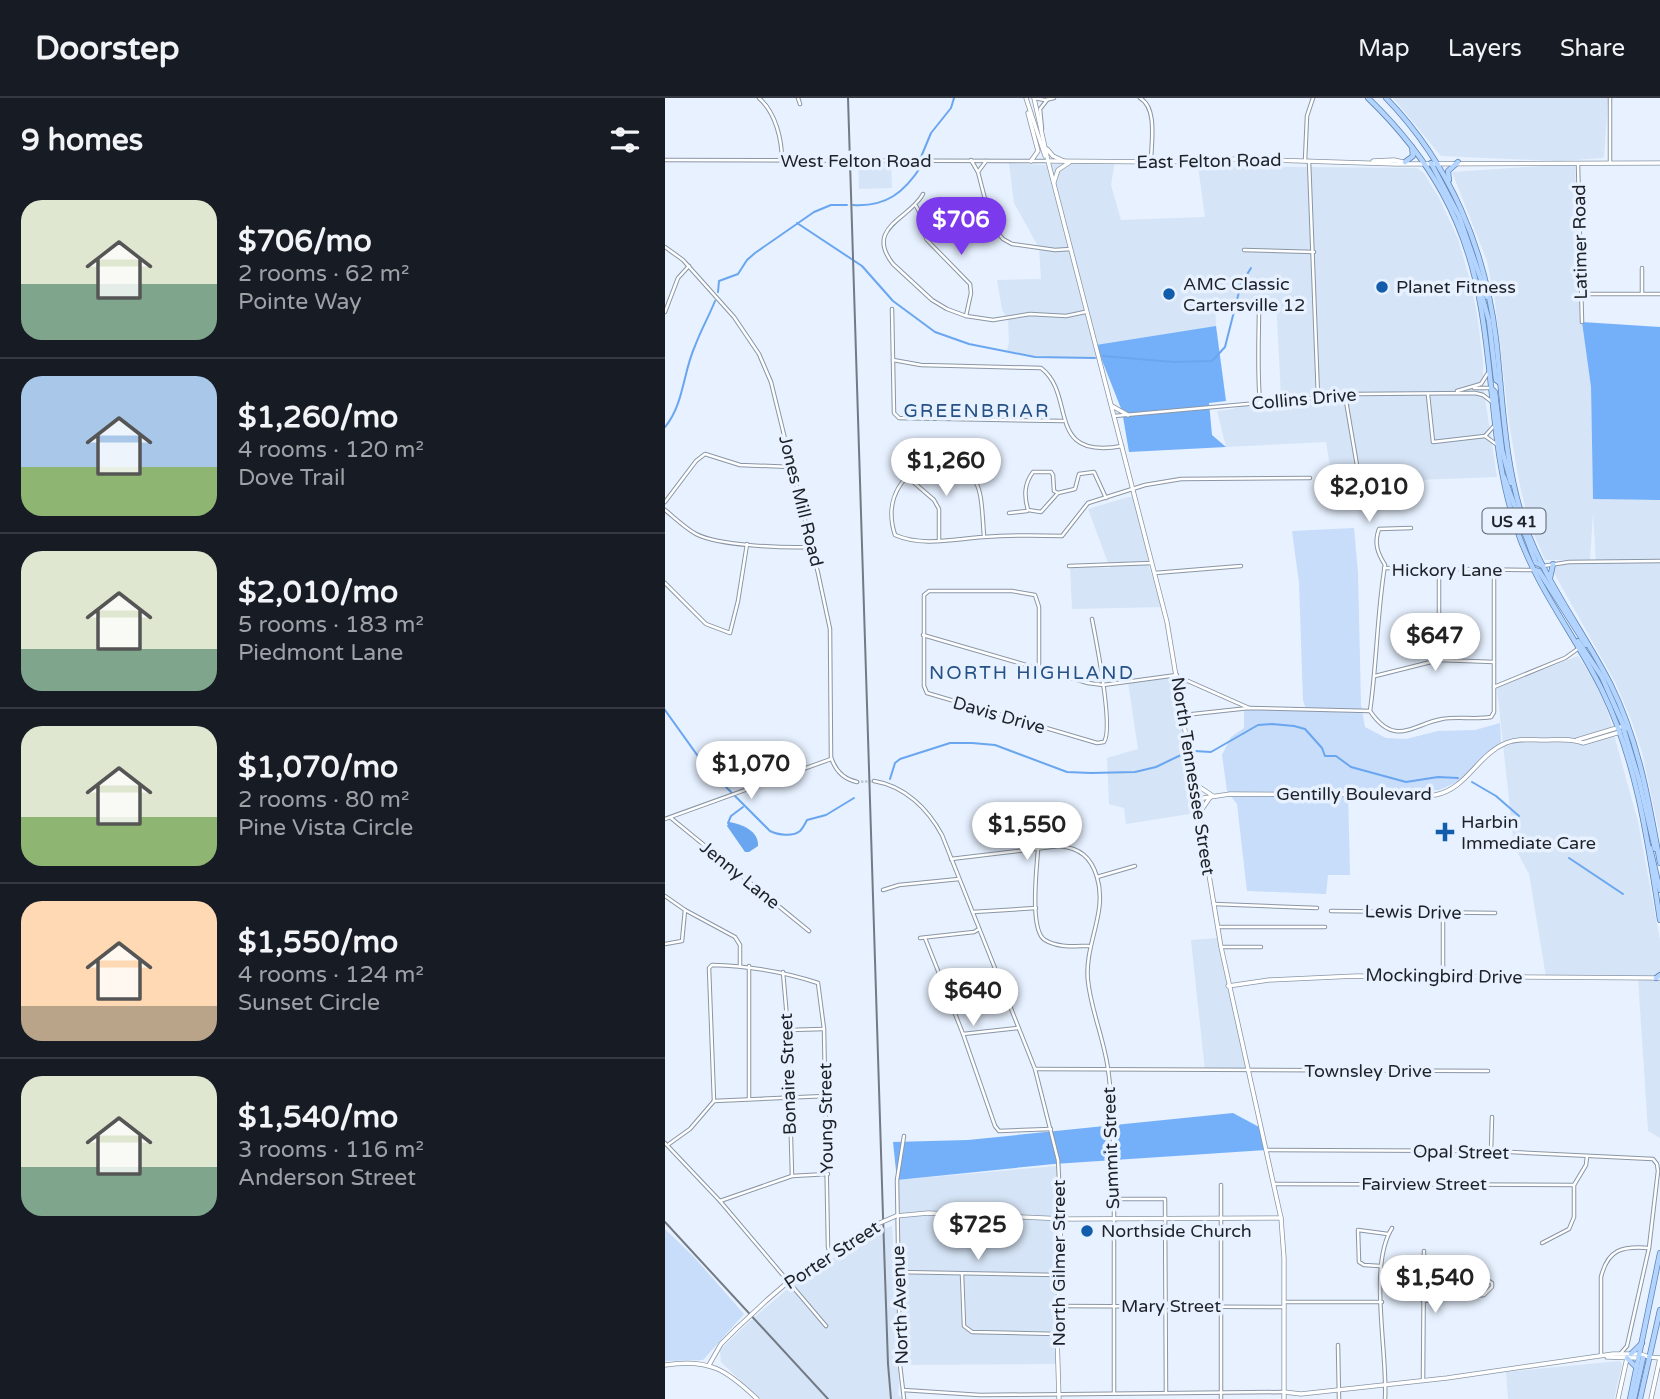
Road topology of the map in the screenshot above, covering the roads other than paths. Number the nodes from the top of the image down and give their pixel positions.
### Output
1 (759, 98) edge
2 (798, 98) edge
3 (1026, 98) edge
4 (1034, 98) edge
5 (1054, 98) edge
6 (1140, 98) edge
7 (1313, 98) edge
8 (1368, 98) edge
9 (1386, 98) edge
10 (1610, 98) edge
11 (1047, 100) junction
12 (800, 104) dead end
13 (1027, 104) junction
14 (1042, 133) junction
15 (1411, 142) junction
16 (1046, 147) junction
17 (665, 160) edge
18 (971, 160) junction
19 (986, 160) junction
20 (782, 161) junction
21 (1031, 161) junction
22 (1048, 161) junction
23 (1307, 161) junction
24 (1068, 162) junction
25 (1151, 162) junction
26 (1405, 162) junction
27 (1458, 162) junction
28 (1610, 162) junction
29 (1431, 163) junction
30 (1579, 163) junction
31 (1660, 163) edge
32 (978, 172) junction
33 (1450, 184) junction
34 (1054, 185) junction
35 (923, 194) dead end
36 (916, 206) junction
37 (665, 247) edge
38 (1071, 248) junction
39 (1244, 250) dead end
40 (1314, 252) junction
41 (689, 266) junction
42 (1641, 268) dead end
43 (1475, 279) junction
44 (1642, 293) junction
45 (1660, 293) edge
46 (1581, 294) junction
47 (1490, 299) junction
48 (1259, 304) dead end
49 (892, 309) dead end
50 (1087, 311) junction
51 (665, 312) edge
52 (966, 316) junction
53 (1582, 322) dead end
54 (893, 360) junction
55 (1489, 371) junction
56 (1500, 383) junction
57 (1490, 387) junction
58 (1471, 388) junction
59 (1450, 393) junction
60 (1345, 395) junction
61 (1429, 395) junction
62 (1318, 397) junction
63 (1492, 402) junction
64 (1259, 403) junction
65 (1112, 407) junction
66 (1128, 415) junction
67 (1114, 416) junction
68 (1063, 421) junction
69 (1494, 425) junction
70 (1485, 436) junction
71 (1497, 445) junction
72 (1122, 446) junction
73 (792, 467) junction
74 (895, 467) dead end
75 (981, 470) dead end
76 (1501, 470) junction
77 (907, 476) junction
78 (1359, 477) dead end
79 (973, 478) junction
80 (1310, 478) dead end
81 (1514, 486) junction
82 (1133, 488) junction
83 (1058, 493) junction
84 (1106, 498) junction
85 (665, 502) edge
86 (665, 510) edge
87 (1028, 510) junction
88 (1009, 513) dead end
89 (1411, 527) dead end
90 (983, 537) junction
91 (939, 541) junction
92 (747, 544) junction
93 (812, 547) junction
94 (1660, 561) edge
95 (1152, 563) junction
96 (1553, 564) junction
97 (1069, 566) dead end
98 (1241, 566) dead end
99 (1543, 566) junction
100 (1384, 568) junction
101 (1494, 569) junction
102 (1439, 570) junction
103 (1533, 570) junction
104 (1155, 573) junction
105 (1550, 579) junction
106 (665, 583) edge
107 (1092, 619) dead end
108 (923, 635) junction
109 (1572, 636) junction
110 (1579, 648) junction
111 (1592, 650) junction
112 (1439, 660) junction
113 (1494, 662) junction
114 (1039, 668) junction
115 (1375, 676) junction
116 (1178, 678) junction
117 (1103, 685) junction
118 (1494, 687) junction
119 (1248, 708) junction
120 (1370, 711) junction
121 (1184, 715) junction
122 (1623, 729) junction
123 (831, 759) junction
124 (874, 781) tunnel mouth
125 (857, 782) tunnel mouth
126 (1195, 784) junction
127 (1212, 796) junction
128 (1197, 799) junction
129 (1199, 814) junction
130 (671, 818) junction
131 (665, 819) edge
132 (1646, 838) junction
133 (1038, 849) junction
134 (1659, 856) edge
135 (951, 859) junction
136 (1660, 863) edge
137 (1135, 866) dead end
138 (1097, 877) junction
139 (960, 879) junction
140 (883, 890) dead end
141 (1660, 890) edge
142 (665, 896) edge
143 (1214, 904) junction
144 (1036, 908) junction
145 (1317, 908) dead end
146 (685, 910) junction
147 (1331, 911) dead end
148 (973, 912) junction
149 (1443, 913) junction
150 (1495, 913) dead end
151 (1660, 920) edge
152 (1218, 927) junction
153 (1325, 927) dead end
154 (979, 929) junction
155 (809, 931) dead end
156 (920, 938) dead end
157 (925, 938) junction
158 (665, 944) edge
159 (1089, 946) junction
160 (1221, 947) junction
161 (1261, 947) dead end
162 (740, 966) junction
163 (749, 966) junction
164 (783, 972) junction
165 (1443, 976) junction
166 (1659, 977) edge
167 (1229, 986) junction
168 (1018, 1028) junction
169 (824, 1029) junction
170 (788, 1030) junction
171 (963, 1034) junction
172 (1035, 1069) junction
173 (1108, 1069) junction
174 (1248, 1071) junction
175 (1488, 1071) dead end
176 (826, 1096) junction
177 (789, 1097) junction
178 (748, 1099) junction
179 (714, 1101) junction
180 (1492, 1118) dead end
181 (1051, 1129) junction
182 (904, 1136) dead end
183 (666, 1144) edge
184 (1266, 1150) junction
185 (1491, 1152) junction
186 (1587, 1155) junction
187 (828, 1174) junction
188 (792, 1176) junction
189 (1274, 1184) junction
190 (1221, 1185) dead end
191 (1574, 1185) junction
192 (1114, 1199) junction
193 (720, 1201) junction
194 (897, 1216) junction
195 (1281, 1218) junction
196 (1061, 1219) junction
197 (1114, 1219) junction
198 (1165, 1219) junction
199 (1221, 1220) junction
200 (1392, 1227) dead end
201 (1388, 1234) junction
202 (1542, 1243) dead end
203 (1649, 1248) junction
204 (1424, 1251) dead end
205 (1660, 1253) edge
206 (830, 1254) junction
207 (1380, 1266) junction
208 (898, 1272) junction
209 (962, 1274) junction
210 (1058, 1275) junction
211 (1484, 1278) dead end
212 (788, 1282) junction
213 (1423, 1301) junction
214 (1382, 1302) junction
215 (1284, 1305) junction
216 (1058, 1306) junction
217 (1221, 1306) junction
218 (1113, 1307) junction
219 (1165, 1307) junction
220 (1660, 1310) edge
221 (826, 1326) dead end
222 (1057, 1334) junction
223 (1642, 1343) junction
224 (1338, 1345) dead end
225 (1627, 1346) junction
226 (1619, 1353) junction
227 (1601, 1356) junction
228 (1629, 1356) junction
229 (1643, 1357) junction
230 (1660, 1358) edge
231 (665, 1365) edge
232 (709, 1365) junction
233 (1637, 1368) junction
234 (1423, 1381) junction
235 (1386, 1385) junction
236 (903, 1390) junction
237 (1339, 1390) junction
238 (1221, 1392) junction
239 (1284, 1392) junction
240 (1114, 1393) junction
241 (1133, 1393) junction
242 (1166, 1393) junction
243 (1059, 1396) edge
244 (757, 1399) edge
245 (904, 1399) edge
246 (1133, 1399) edge
247 (1221, 1399) edge
248 (1284, 1399) edge
249 (1339, 1399) edge
250 (1385, 1399) edge
251 (1618, 1399) edge
252 (1632, 1399) edge
253 (1640, 1399) edge
254 (1651, 1399) edge

1 - 20 street
2 - 12 street
3 - 13 street, North Tennessee Street
4 - 11 street
4 - 14 street, North Tennessee Street
5 - 11 street
6 - 25 street
7 - 23 street
8 - 15 main road, US 41
9 - 29 main road, US 41
10 - 28 street
11 - 14 street
13 - 21 street
13 - 22 street, North Tennessee Street
14 - 16 street, North Tennessee Street
15 - 26 main road
15 - 29 main road, US 41
16 - 22 street, North Tennessee Street
16 - 24 street
17 - 20 street, West Felton Road
18 - 19 street, West Felton Road
18 - 20 street, West Felton Road
18 - 32 street
19 - 21 street, West Felton Road
19 - 32 street
21 - 22 street, West Felton Road
22 - 24 street, East Felton Road
22 - 34 street, North Tennessee Street
23 - 25 street, East Felton Road
23 - 26 street, East Felton Road
23 - 40 street
24 - 25 street, East Felton Road
24 - 34 street
26 - 29 street, East Felton Road
27 - 29 street, East Felton Road
27 - 30 street, East Felton Road
27 - 33 main road
28 - 30 street, East Felton Road
28 - 31 street, East Felton Road
29 - 33 main road, US 41
29 - 43 main road, US 41
29 - 47 main road
30 - 46 street, Latimer Road
32 - 38 street
33 - 47 main road, US 41
34 - 38 street, North Tennessee Street
35 - 36 street
36 - 52 street
36 - 52 street
37 - 41 street, Jones Mill Road
38 - 50 street, North Tennessee Street
39 - 40 street
40 - 62 street
41 - 51 street
41 - 73 street, Jones Mill Road
42 - 44 street
43 - 55 main road, US 41
43 - 56 main road
44 - 45 street
44 - 46 street
46 - 53 street, Latimer Road
47 - 56 main road, US 41
48 - 64 street
49 - 54 street
50 - 52 street
50 - 65 street, North Tennessee Street
54 - 68 street
54 - 68 street
55 - 57 main road, US 41
55 - 58 street
56 - 81 main road, US 41
57 - 58 street
57 - 63 main road, US 41
57 - 81 main road
58 - 59 street
59 - 61 street, Collins Drive
59 - 63 street, Collins Drive
60 - 61 street, Collins Drive
60 - 62 street, Collins Drive
60 - 78 street
61 - 70 street
62 - 64 street, Collins Drive
63 - 69 main road, US 41
64 - 66 street, Collins Drive
65 - 66 street
65 - 67 street, North Tennessee Street
66 - 67 street, Collins Drive
67 - 72 street, North Tennessee Street
68 - 72 street
69 - 70 street
69 - 71 main road, US 41
70 - 71 street
71 - 76 main road, US 41
72 - 82 street, North Tennessee Street
73 - 85 street
73 - 93 street, Jones Mill Road
74 - 77 street
75 - 79 street
76 - 99 main road
76 - 103 main road, US 41
77 - 79 street
77 - 91 street
77 - 91 street
79 - 90 street
80 - 82 street
81 - 99 main road, US 41
82 - 84 street
82 - 95 street, North Tennessee Street
83 - 84 street
83 - 87 street
83 - 87 street
84 - 90 street
86 - 92 street
87 - 88 street
89 - 100 street
90 - 91 street
92 - 93 street
92 - 106 street
93 - 123 street, Jones Mill Road
94 - 96 street
95 - 97 street
95 - 104 street, North Tennessee Street
96 - 99 street
96 - 105 main road
98 - 104 street
99 - 105 main road, US 41
100 - 102 street, Hickory Lane
100 - 115 street, Hickory Lane
101 - 102 street, Hickory Lane
101 - 103 street, Hickory Lane
101 - 113 street
102 - 112 street
103 - 109 main road, US 41
103 - 111 main road
104 - 116 street, North Tennessee Street
105 - 111 main road, US 41
107 - 117 street, Davis Drive
108 - 114 street
108 - 114 street, Davis Drive
108 - 117 street, Davis Drive
109 - 110 main road, US 41
109 - 122 main road
110 - 118 street
110 - 122 main road, US 41
111 - 122 main road, US 41
112 - 113 street
112 - 115 street
113 - 118 street
114 - 117 street
115 - 120 street, Hickory Lane
116 - 117 street
116 - 119 street
116 - 121 street, North Tennessee Street
118 - 120 street
119 - 120 street
119 - 121 street
121 - 126 street, North Tennessee Street
122 - 127 street, Gentilly Boulevard
122 - 132 main road, US 41
122 - 134 main road, US 41
123 - 125 street
123 - 130 street
124 - 135 street
126 - 127 street
126 - 128 street, North Tennessee Street
127 - 128 street, Gentilly Boulevard
127 - 129 street
128 - 129 street, North Tennessee Street
129 - 143 street, North Tennessee Street
130 - 131 street
130 - 155 street, Jenny Lane
132 - 141 main road
132 - 151 main road, US 41
133 - 135 street
133 - 138 street
133 - 144 street
134 - 136 main road, US 41
135 - 139 street
137 - 138 street
138 - 159 street, Summit Street
139 - 140 street
139 - 148 street
142 - 146 street
143 - 145 street
143 - 152 street, North Tennessee Street
144 - 148 street
144 - 159 street
146 - 158 street
146 - 162 street
147 - 149 street, Lewis Drive
148 - 154 street
149 - 150 street, Lewis Drive
149 - 165 street
152 - 153 street
152 - 160 street, North Tennessee Street
154 - 157 street
154 - 168 street
156 - 157 street
157 - 171 street
159 - 173 street, Summit Street
160 - 161 street
160 - 167 street, North Tennessee Street
162 - 163 street
162 - 179 street
163 - 164 street
163 - 178 street
164 - 169 street, Young Street
164 - 170 street, Bonaire Street
165 - 166 street, Mockingbird Drive
165 - 167 street, Mockingbird Drive
167 - 174 street, North Tennessee Street
168 - 171 street
168 - 172 street
169 - 170 street
169 - 176 street, Young Street
170 - 177 street, Bonaire Street
171 - 181 street
172 - 173 street, Townsley Drive
172 - 181 street
173 - 174 street, Townsley Drive
173 - 192 street, Summit Street
174 - 175 street, Townsley Drive
174 - 184 street, North Tennessee Street
176 - 177 street
176 - 187 street, Young Street
177 - 178 street
177 - 188 street, Bonaire Street
178 - 179 street
179 - 183 street
180 - 185 street
181 - 196 street, North Gilmer Street
182 - 194 street, North Avenue
183 - 193 street
184 - 185 street, Opal Street
184 - 189 street, North Tennessee Street
185 - 186 street, Opal Street
186 - 191 street
186 - 203 street, Opal Street
187 - 188 street
187 - 206 street, Young Street
188 - 193 street
189 - 191 street, Fairview Street
189 - 195 street, North Tennessee Street
190 - 199 street
191 - 202 street
192 - 197 street, Summit Street
192 - 198 street
193 - 212 street
194 - 196 street, Porter Street
194 - 206 street, Porter Street, bridge
194 - 208 street, North Avenue
195 - 199 street, Porter Street
195 - 215 street, North Tennessee Street
196 - 197 street, Porter Street
196 - 210 street, North Gilmer Street
197 - 198 street, Porter Street
197 - 218 street, Summit Street
198 - 199 street, Porter Street
198 - 219 street
199 - 217 street
200 - 201 street
201 - 207 street
201 - 207 street
203 - 225 street
203 - 227 street
204 - 213 street
205 - 223 main road
206 - 212 street, Porter Street
207 - 214 street
208 - 209 street
208 - 236 street, North Avenue
209 - 210 street
209 - 222 street
210 - 216 street, North Gilmer Street
211 - 213 street
212 - 221 street
212 - 232 street, Porter Street, bridge
213 - 234 street
214 - 215 street, Mary Street
214 - 235 street
215 - 217 street, Mary Street
215 - 239 street, North Tennessee Street
216 - 218 street, Mary Street
216 - 222 street, North Gilmer Street
217 - 219 street, Mary Street
217 - 238 street
218 - 219 street, Mary Street
218 - 240 street, Summit Street
219 - 242 street
220 - 229 main road
222 - 243 street, North Gilmer Street
223 - 228 main road
223 - 229 main road
224 - 237 street
225 - 226 street
225 - 228 street
226 - 227 street
226 - 228 street
227 - 228 street
227 - 234 street
228 - 229 street
228 - 233 main road
228 - 251 street
229 - 230 street
229 - 233 main road
229 - 252 main road
229 - 253 main road
230 - 254 street
231 - 232 street
232 - 244 street
233 - 252 main road
234 - 235 street
235 - 237 street
235 - 250 street
236 - 243 street
236 - 245 street, North Avenue
237 - 239 street
237 - 249 street
238 - 239 street
238 - 242 street
238 - 247 street
239 - 248 street, North Tennessee Street
240 - 241 street
240 - 243 street
241 - 242 street
241 - 246 street

